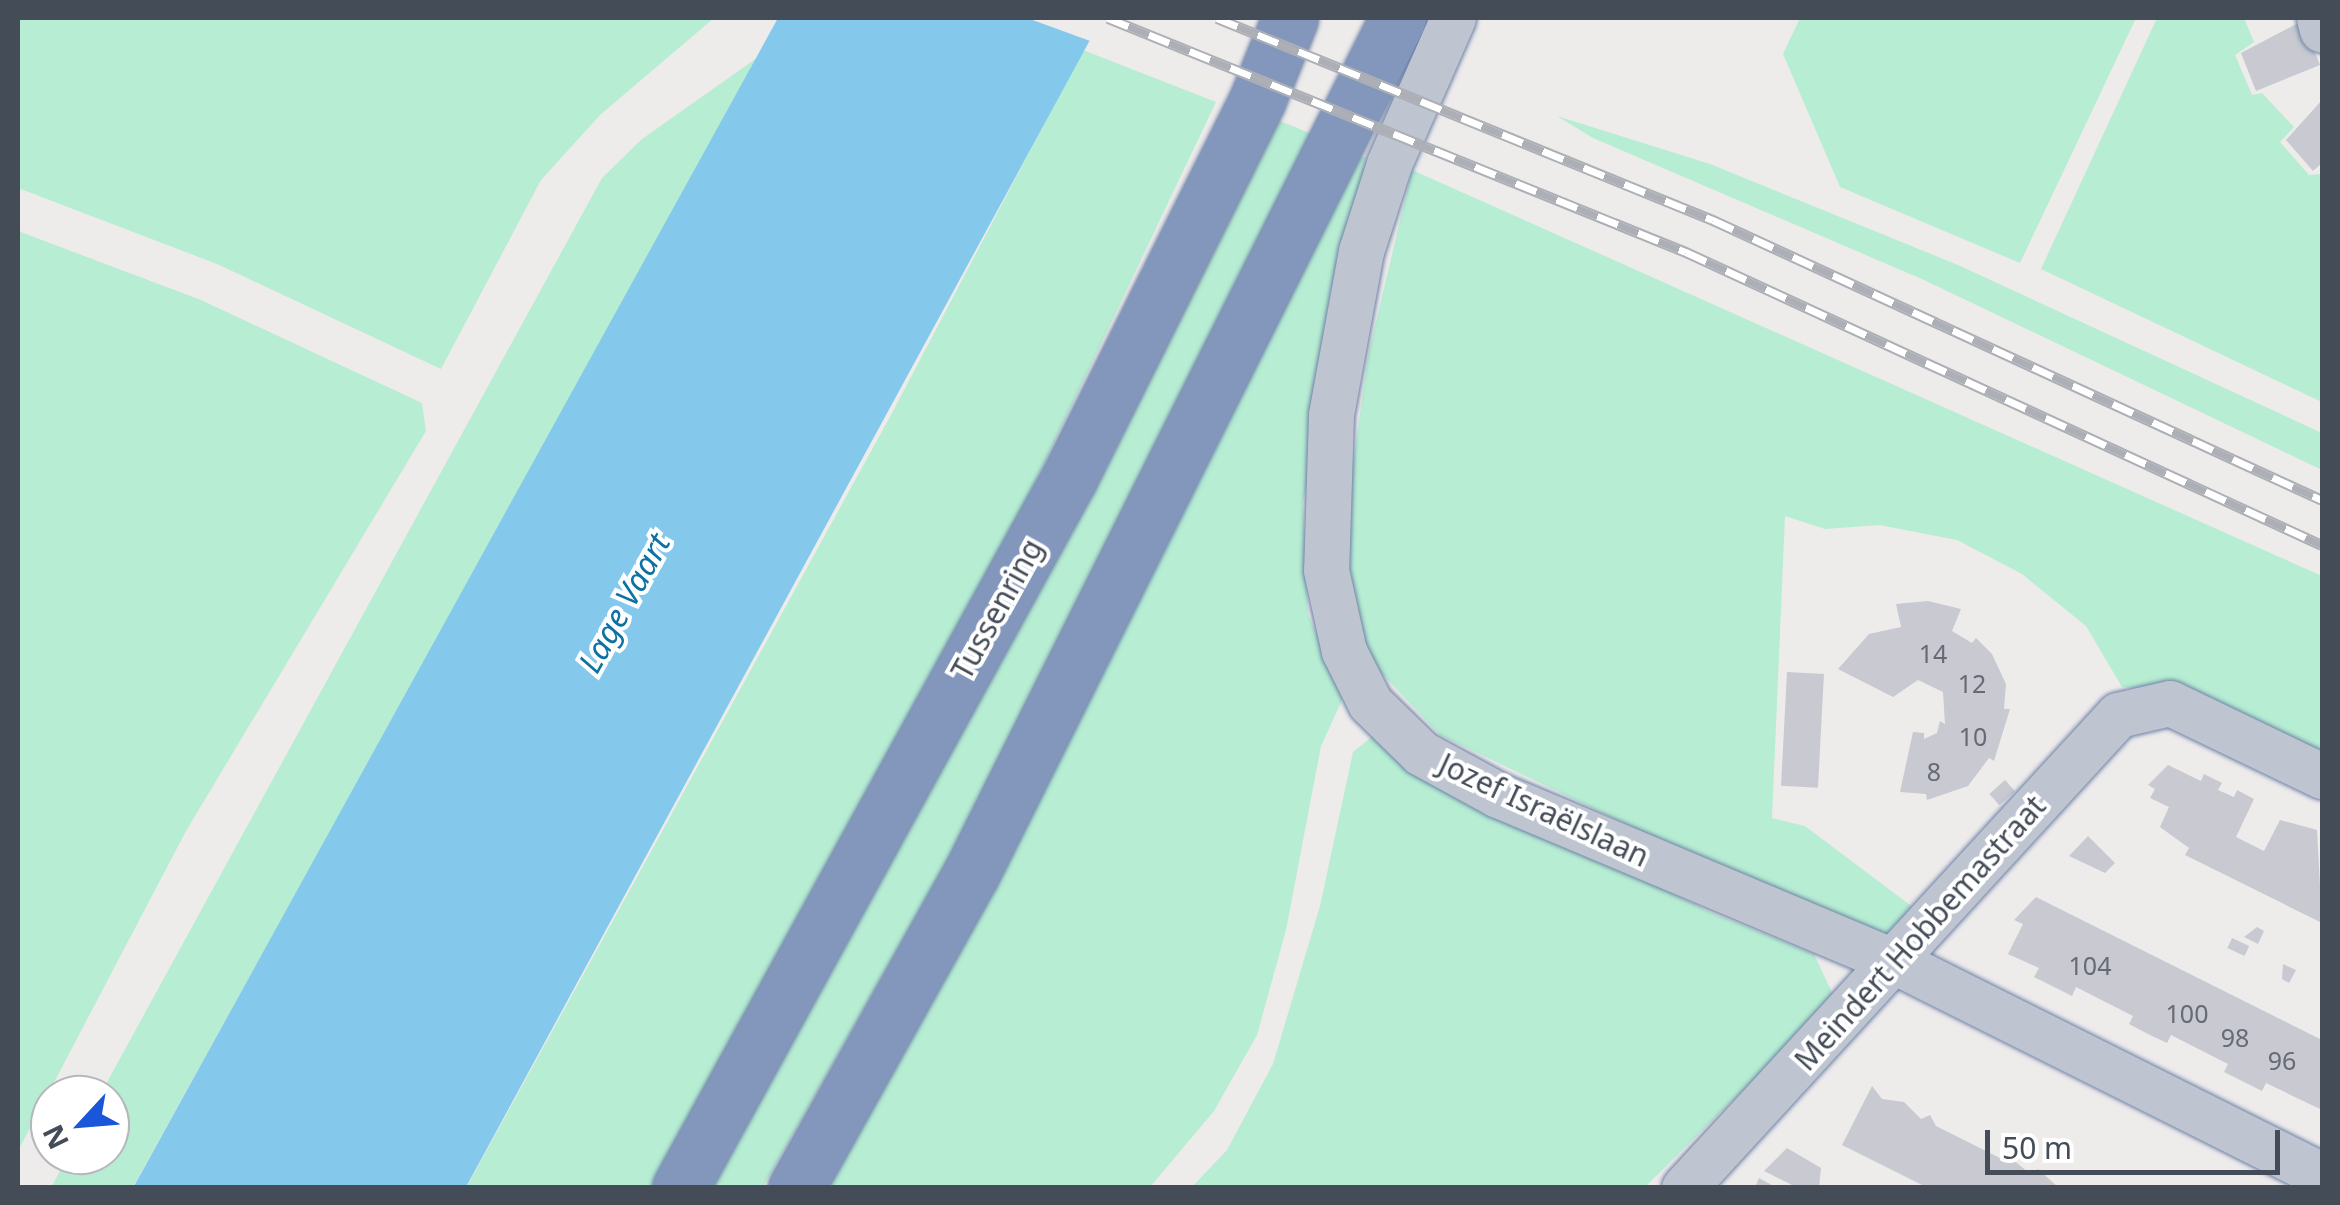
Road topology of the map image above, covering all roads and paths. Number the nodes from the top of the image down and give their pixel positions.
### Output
1 (1290, 18) edge
2 (1398, 18) edge
3 (1454, 18) edge
4 (2319, 18) edge
5 (2322, 30) edge
6 (2322, 776) edge
7 (1896, 962) junction
8 (2322, 1175) edge
9 (680, 1188) edge
10 (796, 1188) edge
11 (1684, 1188) edge

1 - 9 highway, Tussenring
2 - 10 highway
3 - 7 street, Jozef Israëlslaan
4 - 5 street
6 - 7 street, Meindert Hobbemastraat
7 - 8 street, Jozef Israëlslaan
7 - 11 street, Meindert Hobbemastraat

